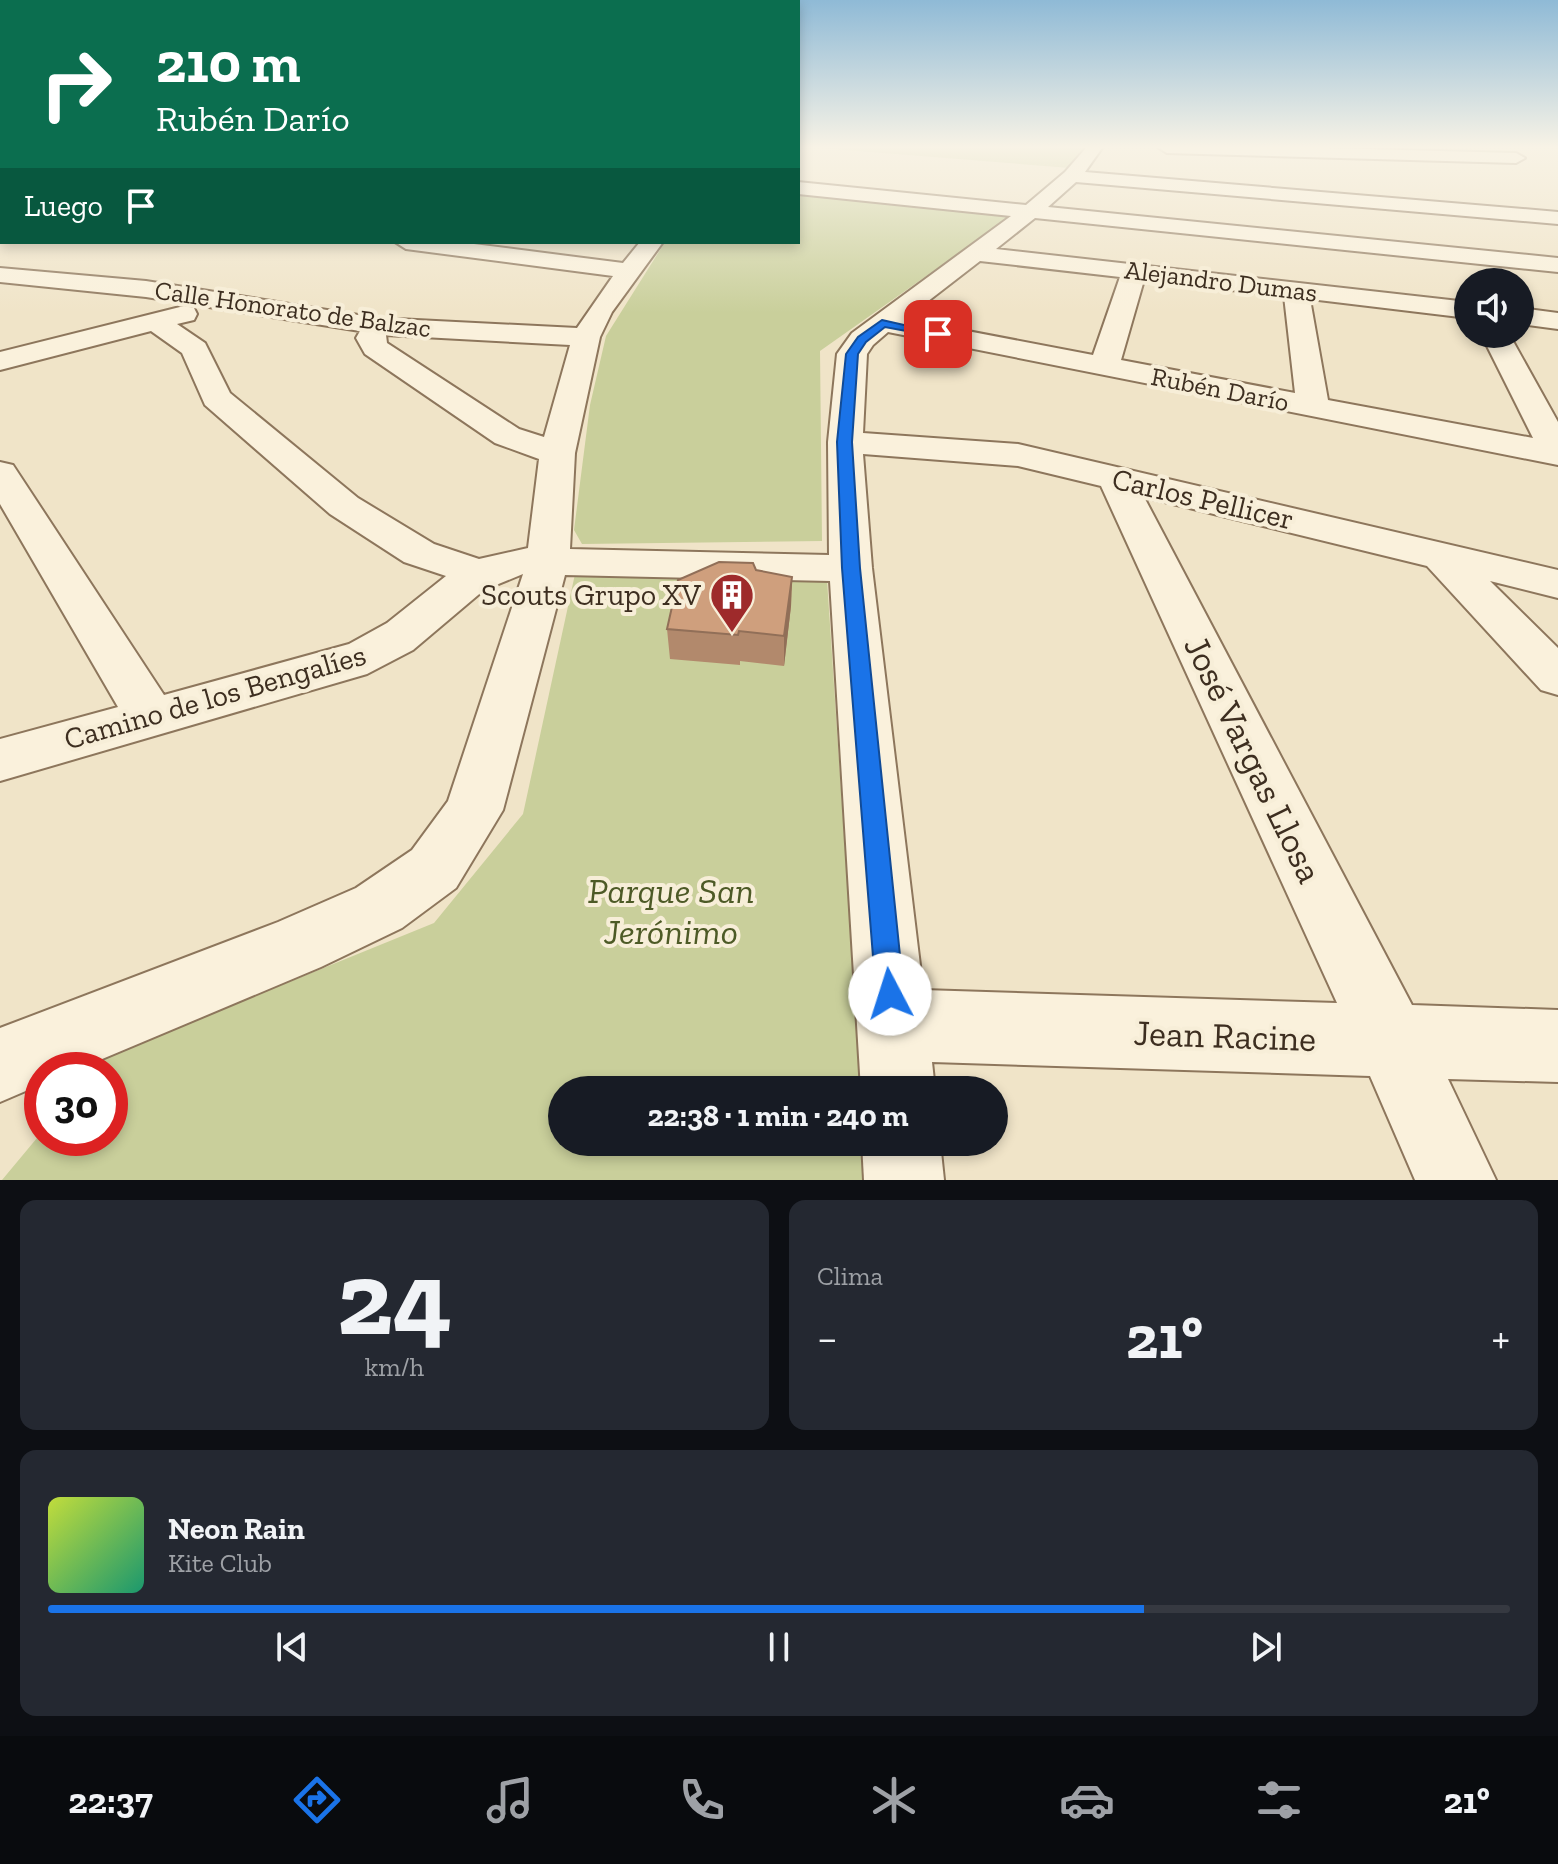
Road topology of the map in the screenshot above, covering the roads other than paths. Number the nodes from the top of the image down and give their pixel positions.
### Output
1 (951, 203) edge
2 (1040, 203) edge
3 (1400, 203) edge
4 (1416, 203) edge
5 (1418, 207) junction
6 (1031, 211) junction
7 (1558, 218) edge
8 (439, 244) edge
9 (974, 253) junction
10 (640, 256) edge
11 (1558, 265) edge
12 (1134, 271) junction
13 (0, 275) edge
14 (1296, 290) junction
15 (228, 302) junction
16 (1454, 308) edge
17 (1534, 318) edge
18 (155, 321) junction
19 (1558, 321) edge
20 (882, 323) junction
21 (377, 326) junction
22 (586, 337) junction
23 (1502, 348) edge
24 (0, 361) edge
25 (1104, 366) junction
26 (1313, 407) junction
27 (845, 442) junction
28 (557, 453) junction
29 (1558, 454) edge
30 (0, 473) edge
31 (1116, 478) junction
32 (1441, 556) junction
33 (548, 561) junction
34 (851, 568) junction
35 (478, 573) junction
36 (1558, 584) edge
37 (1558, 678) edge
38 (151, 718) junction
39 (0, 760) edge
40 (1391, 1040) junction
41 (1558, 1046) edge
42 (895, 1057) edge
43 (12, 1073) edge
44 (902, 1156) edge
45 (904, 1180) edge
46 (1456, 1180) edge

1 - 6 street
2 - 6 street
3 - 5 street
4 - 5 street
5 - 7 street
6 - 9 street
6 - 11 street
8 - 10 street
9 - 12 street, Alejandro Dumas
9 - 20 street
10 - 22 street
12 - 14 street, Alejandro Dumas
12 - 25 street
13 - 15 street, Calle Honorato de Balzac
14 - 16 street, Alejandro Dumas
14 - 26 street
15 - 18 street
15 - 21 street, Calle Honorato de Balzac
17 - 19 street
18 - 24 street
18 - 35 street
20 - 25 street, Rubén Darío
20 - 27 street
21 - 22 street, Calle Honorato de Balzac
21 - 28 street
22 - 28 street
23 - 29 street
25 - 26 street, Rubén Darío
26 - 29 street, Rubén Darío
27 - 31 street, Carlos Pellicer
27 - 34 street
28 - 33 street
30 - 38 street
31 - 32 street, Carlos Pellicer
31 - 40 street, José Vargas Llosa
32 - 36 street, Carlos Pellicer
32 - 37 street
33 - 34 street, Camino de los Bengalíes
33 - 35 street, Camino de los Bengalíes
33 - 43 street
34 - 42 street
35 - 38 street, Camino de los Bengalíes
38 - 39 street, Camino de los Bengalíes
40 - 41 street, Jean Racine
40 - 42 street, Jean Racine
40 - 46 street, José Vargas Llosa
44 - 45 street

